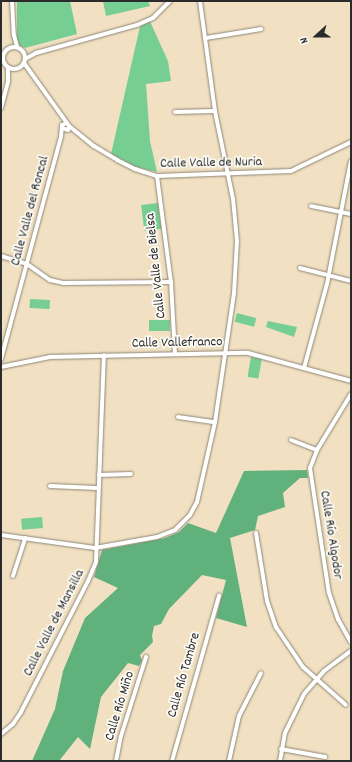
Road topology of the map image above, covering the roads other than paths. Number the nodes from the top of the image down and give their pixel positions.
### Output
1 (12, 1) edge
2 (170, 1) edge
3 (200, 1) edge
4 (261, 29) dead end
5 (14, 35) junction
6 (206, 38) junction
7 (11, 46) junction
8 (17, 46) junction
9 (3, 53) edge
10 (36, 53) junction
11 (25, 54) junction
12 (2, 61) edge
13 (25, 61) junction
14 (20, 67) junction
15 (8, 68) junction
16 (14, 70) junction
17 (29, 71) junction
18 (8, 81) junction
19 (1, 108) edge
20 (215, 111) junction
21 (175, 112) dead end
22 (65, 127) junction
23 (351, 142) edge
24 (351, 161) edge
25 (227, 174) junction
26 (157, 176) junction
27 (311, 206) dead end
28 (342, 213) junction
29 (351, 214) edge
30 (1, 256) edge
31 (27, 264) junction
32 (300, 268) dead end
33 (329, 275) junction
34 (351, 281) edge
35 (171, 282) junction
36 (175, 353) junction
37 (224, 353) junction
38 (104, 355) junction
39 (1, 359) edge
40 (1, 367) edge
41 (304, 368) junction
42 (351, 381) edge
43 (351, 394) edge
44 (178, 417) dead end
45 (215, 422) junction
46 (291, 440) dead end
47 (316, 450) junction
48 (131, 474) dead end
49 (98, 475) junction
50 (50, 486) dead end
51 (98, 488) junction
52 (256, 533) dead end
53 (1, 535) edge
54 (25, 538) junction
55 (96, 548) junction
56 (13, 576) dead end
57 (219, 596) dead end
58 (351, 642) edge
59 (351, 651) edge
60 (146, 657) dead end
61 (261, 673) dead end
62 (317, 679) junction
63 (346, 705) dead end
64 (1, 734) edge
65 (281, 749) junction
66 (326, 757) dead end
67 (116, 761) edge
68 (172, 761) edge
69 (229, 761) edge
70 (280, 761) edge

1 - 5 street
2 - 10 street
3 - 6 street
4 - 6 street
5 - 7 street
5 - 8 street
6 - 20 street
7 - 8 street
7 - 9 street
8 - 11 street
9 - 12 street
10 - 11 street
10 - 13 street
11 - 13 street
12 - 15 street
13 - 14 street
13 - 17 street
14 - 16 street
14 - 17 street
15 - 16 street
15 - 18 street
16 - 18 street
17 - 22 street
18 - 19 street
20 - 21 street
20 - 25 street
22 - 26 street, Calle Valle de Nuria
22 - 31 street, Calle Valle del Roncal
23 - 25 street, Calle Valle de Nuria
24 - 28 street
25 - 26 street, Calle Valle de Nuria
25 - 37 street
26 - 35 street, Calle Valle de Bielsa
27 - 28 street
28 - 29 street
28 - 33 street
30 - 31 street
31 - 35 street
31 - 39 street, Calle Valle del Roncal
32 - 33 street
33 - 34 street
33 - 41 street
35 - 36 street, Calle Valle de Bielsa
36 - 37 street, Calle Vallefranco
36 - 38 street, Calle Vallefranco
37 - 41 street, Calle Vallefranco
37 - 45 street
38 - 40 street, Calle Vallefranco
38 - 49 street, Calle Valle de Mansilla
41 - 42 street, Calle Vallefranco
43 - 47 street, Calle Río Algodor
44 - 45 street
45 - 55 street
46 - 47 street
47 - 58 street, Calle Río Algodor
48 - 49 street
49 - 51 street, Calle Valle de Mansilla
50 - 51 street
51 - 55 street, Calle Valle de Mansilla
52 - 62 street
53 - 54 street
54 - 55 street
54 - 56 street
55 - 64 street, Calle Valle de Mansilla
57 - 68 street, Calle Río Tambre
59 - 62 street
60 - 67 street, Calle Río Miño
61 - 69 street
62 - 63 street
62 - 65 street
65 - 66 street
65 - 70 street

